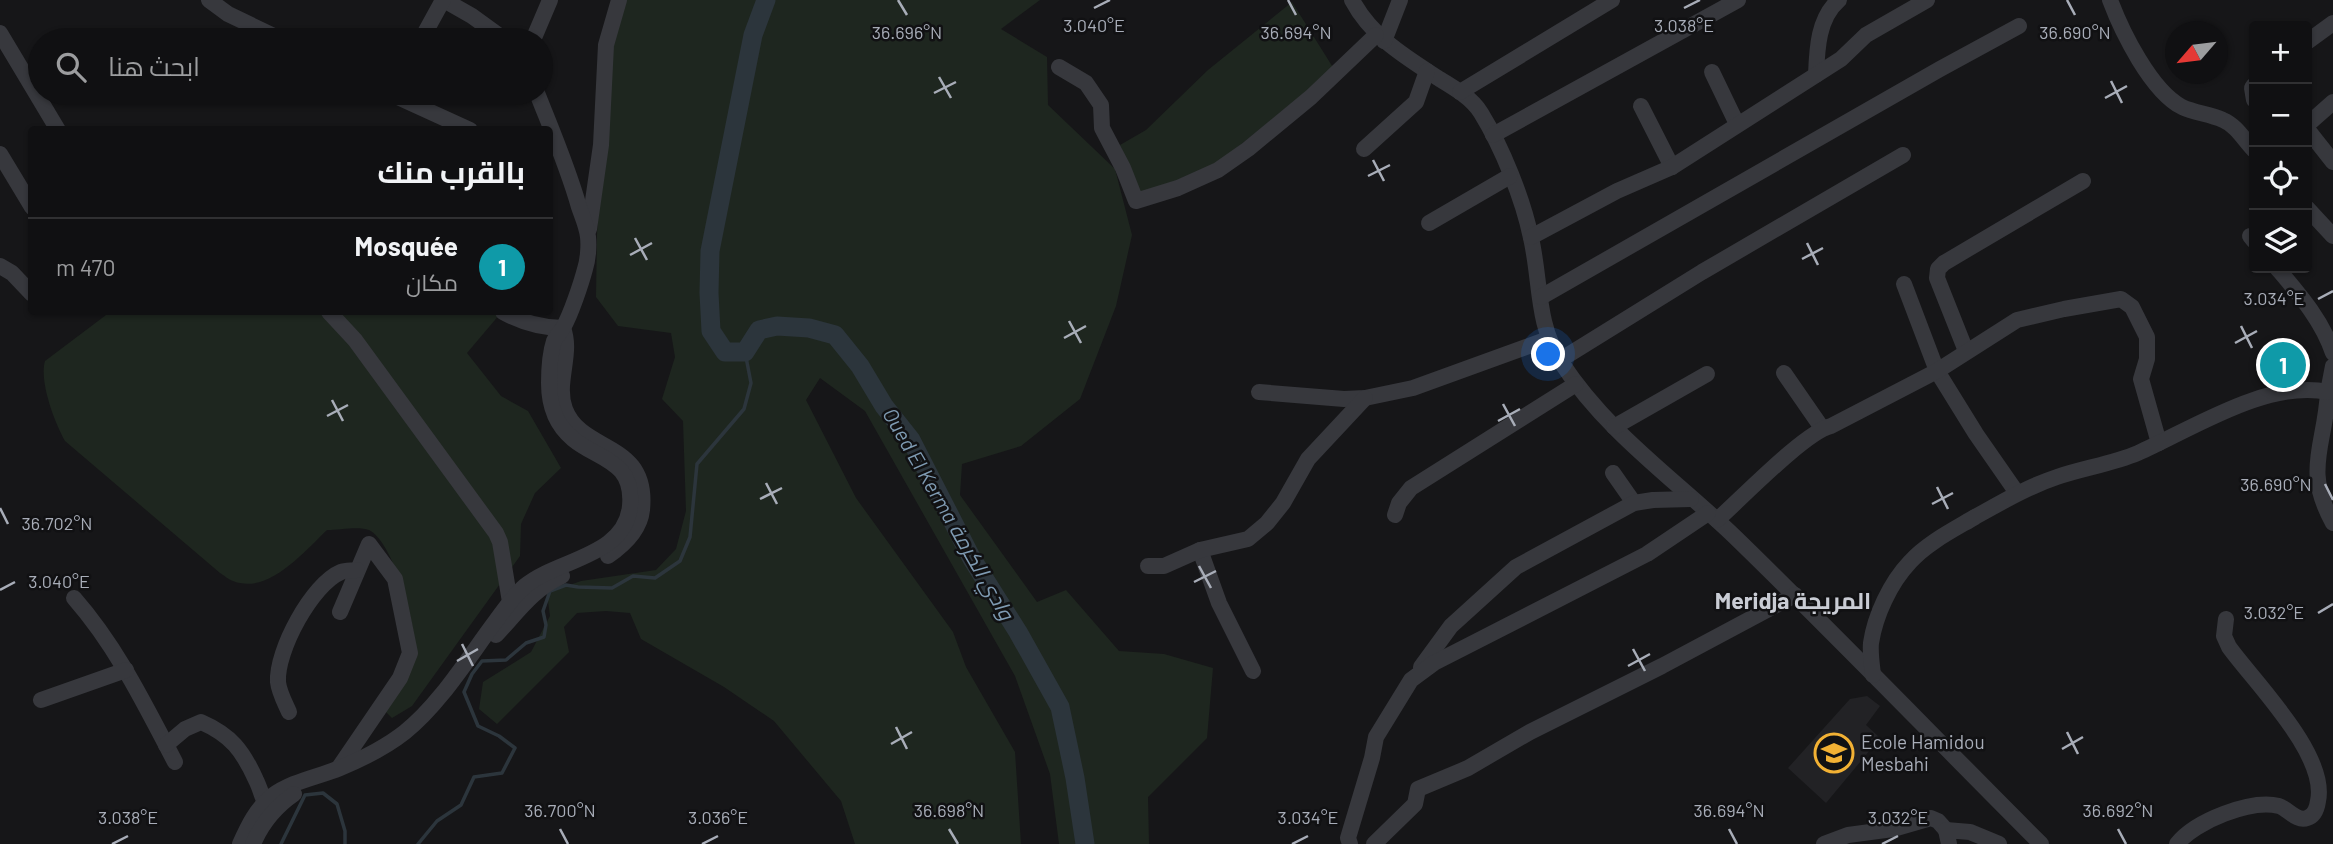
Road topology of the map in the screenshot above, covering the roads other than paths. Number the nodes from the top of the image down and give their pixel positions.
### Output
1 (209, 0) edge
2 (443, 0) edge
3 (550, 0) edge
4 (619, 0) edge
5 (1400, 0) edge
6 (1612, 0) edge
7 (1738, 0) edge
8 (1839, 0) edge
9 (1927, 0) edge
10 (2110, 0) edge
11 (1354, 2) edge
12 (232, 7) edge
13 (2333, 23) edge
14 (2020, 26) dead end
15 (264, 28) edge
16 (428, 28) edge
17 (488, 28) edge
18 (538, 28) edge
19 (0, 35) edge
20 (1380, 38) junction
21 (2312, 38) edge
22 (1059, 67) dead end
23 (1427, 71) junction
24 (1712, 72) dead end
25 (1816, 75) junction
26 (28, 81) edge
27 (1460, 92) junction
28 (2333, 102) edge
29 (43, 105) edge
30 (417, 105) edge
31 (540, 105) edge
32 (1642, 106) dead end
33 (2312, 122) edge
34 (1737, 124) junction
35 (56, 126) edge
36 (462, 126) edge
37 (546, 126) edge
38 (2312, 133) edge
39 (1493, 135) junction
40 (2252, 147) edge
41 (1364, 149) dead end
42 (0, 154) edge
43 (1903, 155) dead end
44 (2332, 158) edge
45 (556, 163) edge
46 (1672, 167) junction
47 (1510, 176) junction
48 (7, 181) edge
49 (2083, 181) dead end
50 (28, 203) edge
51 (2309, 210) edge
52 (1429, 223) dead end
53 (588, 236) junction
54 (2333, 236) edge
55 (1531, 237) junction
56 (0, 266) edge
57 (2281, 273) edge
58 (1904, 284) dead end
59 (28, 290) edge
60 (1541, 297) junction
61 (332, 315) edge
62 (508, 315) edge
63 (563, 328) junction
64 (1548, 339) junction
65 (1966, 351) junction
66 (2333, 353) edge
67 (1559, 360) junction
68 (2333, 366) edge
69 (1937, 370) junction
70 (1784, 373) dead end
71 (1707, 374) dead end
72 (1576, 384) junction
73 (1259, 392) dead end
74 (2328, 392) junction
75 (1365, 398) junction
76 (1614, 427) junction
77 (1822, 428) junction
78 (2160, 443) junction
79 (2333, 454) edge
80 (2317, 460) junction
81 (1613, 473) dead end
82 (2017, 493) junction
83 (1691, 499) junction
84 (1634, 503) junction
85 (1395, 516) dead end
86 (1713, 516) junction
87 (2333, 523) edge
88 (1200, 550) junction
89 (1148, 566) dead end
90 (357, 570) junction
91 (1795, 595) junction
92 (74, 598) dead end
93 (511, 610) junction
94 (340, 611) dead end
95 (2226, 619) dead end
96 (126, 670) junction
97 (1253, 671) dead end
98 (1873, 675) junction
99 (1411, 680) junction
100 (41, 699) dead end
101 (289, 712) dead end
102 (166, 745) junction
103 (175, 762) dead end
104 (339, 768) junction
105 (268, 809) junction
106 (1948, 837) edge
107 (240, 844) edge
108 (253, 844) edge
109 (1350, 844) edge
110 (1374, 844) edge
111 (1824, 844) edge
112 (1999, 844) edge
113 (2041, 844) edge
114 (2177, 844) edge

1 - 12 street
2 - 16 street
2 - 17 street
3 - 18 street
4 - 53 street
5 - 20 street
6 - 27 street
7 - 39 street
8 - 25 street
9 - 25 street
10 - 40 street
11 - 20 street
12 - 15 street
13 - 21 street
14 - 60 street
19 - 26 street
20 - 22 street
20 - 23 street
23 - 27 street
23 - 41 street
24 - 34 street
25 - 34 street
27 - 39 street
28 - 33 street
29 - 35 street
30 - 36 street
31 - 37 street
32 - 46 street
34 - 46 street
38 - 44 street
39 - 47 street
42 - 48 street
43 - 67 street
45 - 53 street
46 - 55 street
47 - 52 street
47 - 55 street
48 - 50 street
49 - 65 street
51 - 54 street
53 - 63 street
55 - 60 street
56 - 59 street
57 - 66 street
58 - 69 street
60 - 64 street
61 - 93 street
62 - 63 street
63 - 93 street
64 - 67 street
64 - 75 street
65 - 69 street
65 - 78 street
67 - 72 street
68 - 74 street
69 - 77 street
69 - 82 street
70 - 77 street
71 - 76 street
72 - 76 street
72 - 85 street
73 - 75 street
74 - 78 street
74 - 80 street
75 - 88 street
76 - 83 street
77 - 86 street
78 - 82 street
79 - 80 street
80 - 87 street
81 - 84 street
82 - 98 street
83 - 84 street
83 - 86 street
84 - 99 street
86 - 91 street
86 - 99 street
88 - 89 street
88 - 97 street
90 - 94 street
90 - 101 street
90 - 104 street
91 - 98 street
91 - 110 street
92 - 96 street
93 - 104 street
93 - 105 street
95 - 114 street
96 - 100 street
96 - 102 street
98 - 113 street
99 - 109 street
102 - 103 street
102 - 105 street
104 - 105 street
105 - 107 street
105 - 108 street
106 - 111 street
106 - 112 street

